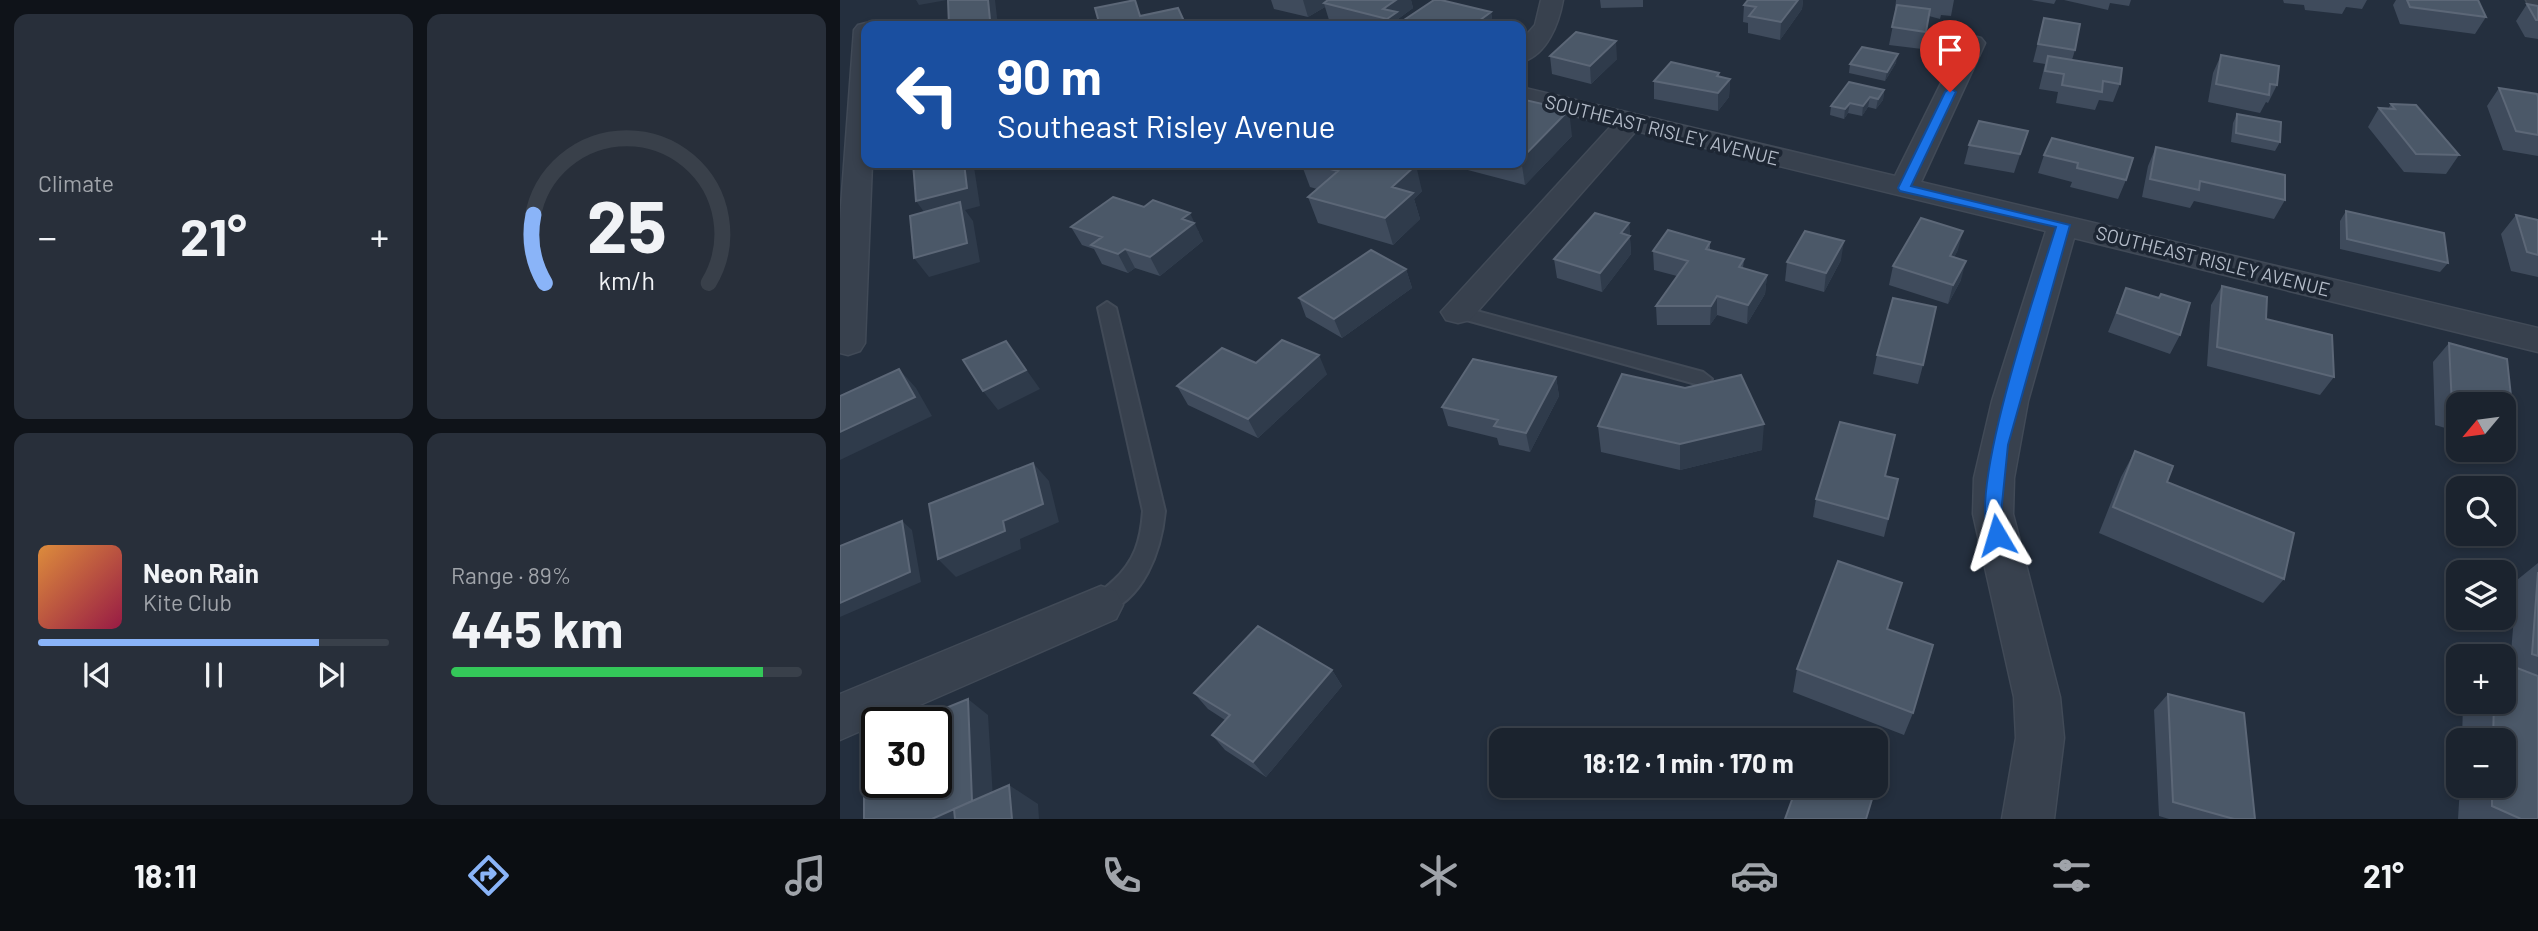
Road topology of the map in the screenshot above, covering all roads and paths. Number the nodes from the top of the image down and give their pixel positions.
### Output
1 (1552, 0) edge
2 (1973, 43) dead end
3 (1526, 49) edge
4 (1526, 96) edge
5 (1628, 122) junction
6 (861, 124) edge
7 (1904, 188) junction
8 (2063, 225) junction
9 (1107, 308) dead end
10 (1458, 312) joint
11 (2538, 340) edge
12 (848, 343) dead end
13 (1703, 379) dead end
14 (1101, 605) joint
15 (840, 717) edge
16 (2028, 819) edge

1 - 3 street
2 - 7 street
4 - 5 street, SOUTHEAST RISLEY AVENUE
5 - 7 street, SOUTHEAST RISLEY AVENUE
5 - 10 street
6 - 12 street
7 - 8 street, SOUTHEAST RISLEY AVENUE
8 - 11 street, SOUTHEAST RISLEY AVENUE
8 - 16 street
9 - 14 lane
10 - 13 lane
14 - 15 street

